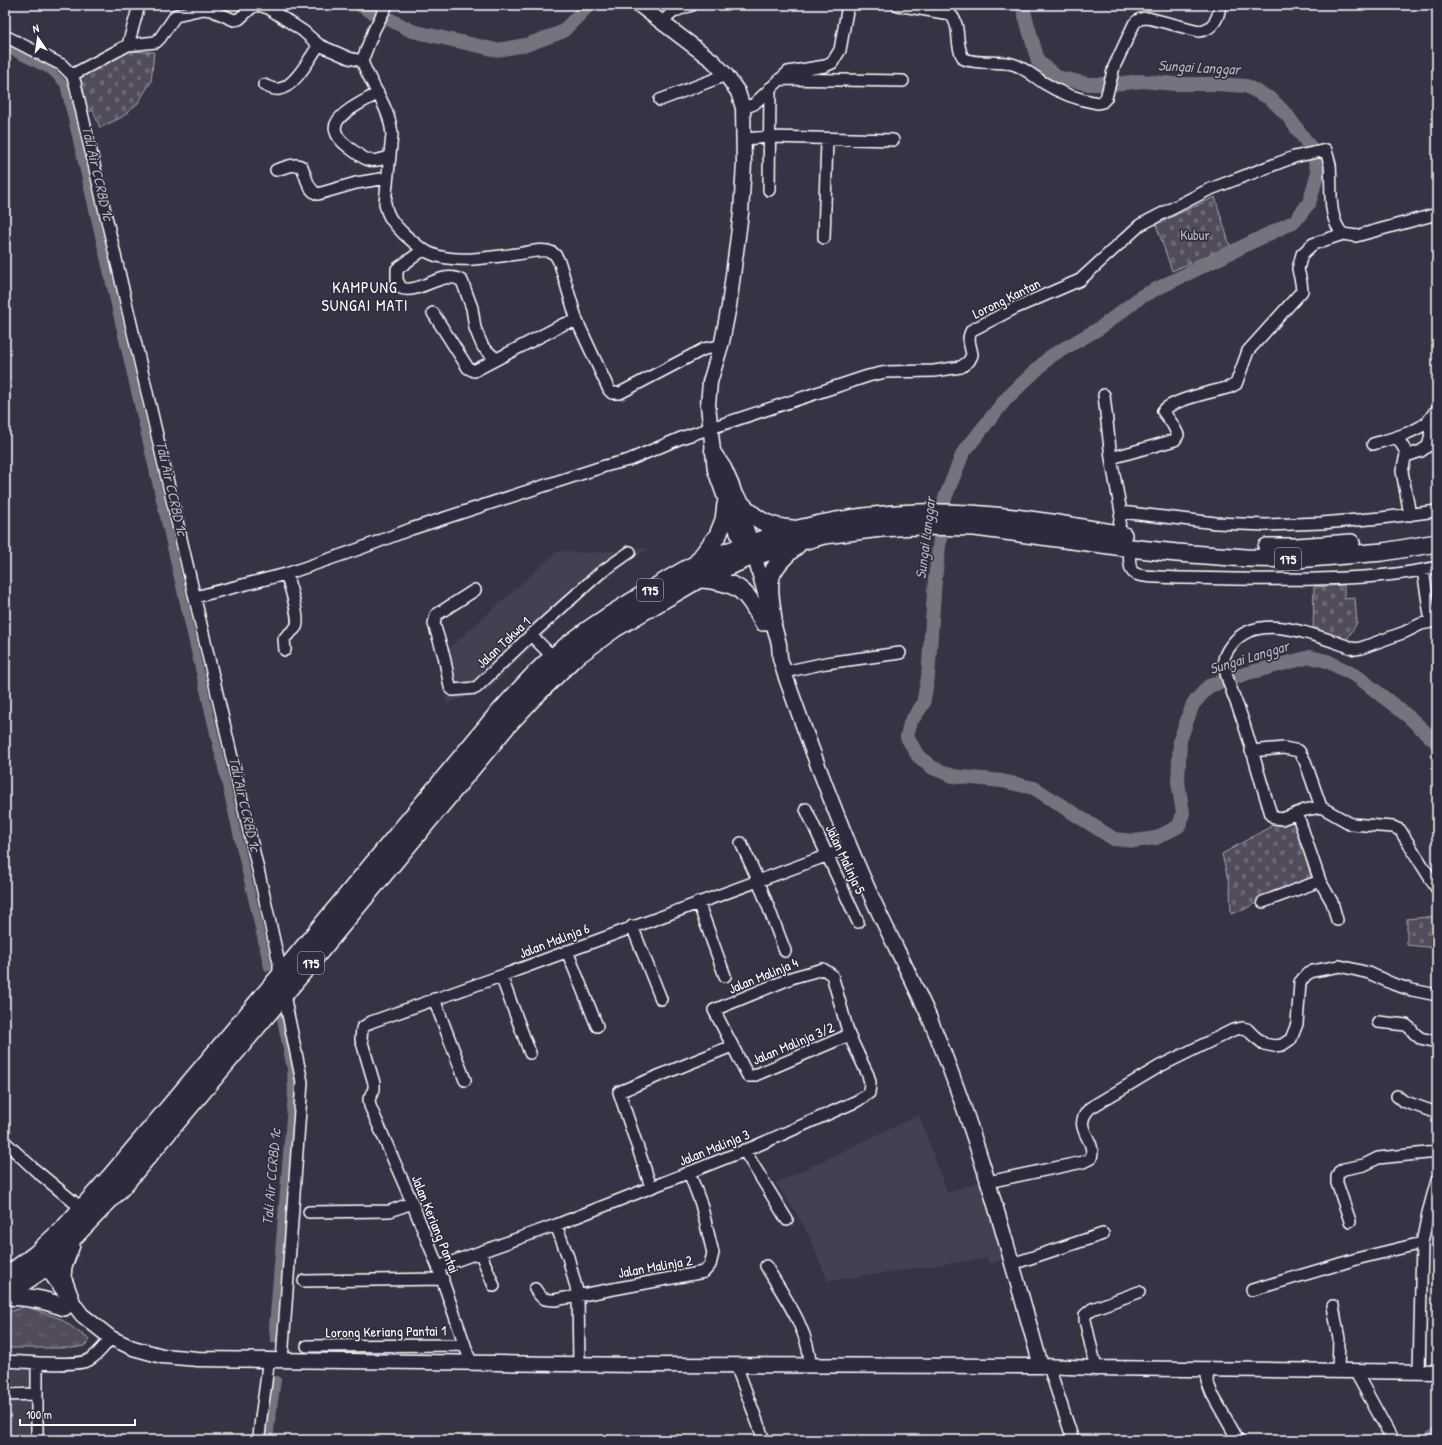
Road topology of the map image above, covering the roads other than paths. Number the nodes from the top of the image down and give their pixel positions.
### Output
1 (139, 5) edge
2 (173, 5) edge
3 (387, 5) edge
4 (639, 5) edge
5 (692, 5) edge
6 (848, 5) edge
7 (897, 5) edge
8 (1220, 5) edge
9 (173, 18) junction
10 (664, 23) junction
11 (5, 36) edge
12 (128, 45) junction
13 (319, 45) junction
14 (362, 61) junction
15 (72, 75) junction
16 (726, 75) junction
17 (780, 79) junction
18 (903, 81) dead end
19 (264, 84) dead end
20 (770, 88) junction
21 (378, 93) junction
22 (660, 100) dead end
23 (743, 108) junction
24 (770, 138) junction
25 (744, 139) junction
26 (827, 139) junction
27 (893, 140) dead end
28 (390, 157) junction
29 (276, 170) dead end
30 (387, 178) junction
31 (769, 190) dead end
32 (1437, 214) edge
33 (1343, 234) junction
34 (824, 238) dead end
35 (423, 250) junction
36 (433, 313) dead end
37 (577, 321) junction
38 (721, 346) junction
39 (496, 359) junction
40 (1104, 395) dead end
41 (1437, 410) edge
42 (1428, 422) junction
43 (709, 428) junction
44 (1397, 437) junction
45 (1373, 444) dead end
46 (1406, 456) junction
47 (1111, 458) junction
48 (731, 501) junction
49 (1437, 511) edge
50 (1121, 512) junction
51 (1410, 516) junction
52 (956, 520) junction
53 (1437, 532) edge
54 (1118, 534) junction
55 (799, 535) junction
56 (1437, 543) edge
57 (1129, 547) junction
58 (749, 551) junction
59 (630, 552) dead end
60 (1437, 567) edge
61 (1423, 570) junction
62 (697, 572) junction
63 (286, 574) junction
64 (475, 590) dead end
65 (195, 597) junction
66 (1434, 621) edge
67 (768, 622) junction
68 (531, 636) junction
69 (285, 650) dead end
70 (900, 653) dead end
71 (553, 657) junction
72 (784, 672) junction
73 (1251, 751) junction
74 (1321, 807) junction
75 (806, 809) dead end
76 (1297, 813) junction
77 (741, 843) dead end
78 (850, 847) junction
79 (828, 856) junction
80 (758, 880) junction
81 (1320, 880) junction
82 (1437, 889) edge
83 (698, 902) junction
84 (1263, 902) dead end
85 (1337, 920) dead end
86 (858, 922) dead end
87 (632, 926) junction
88 (567, 951) junction
89 (785, 951) dead end
90 (823, 969) joint
91 (501, 976) junction
92 (725, 976) dead end
93 (279, 977) junction
94 (284, 995) junction
95 (1437, 995) edge
96 (434, 999) junction
97 (661, 999) dead end
98 (1378, 1022) dead end
99 (597, 1026) dead end
100 (849, 1035) junction
101 (1437, 1042) edge
102 (732, 1046) junction
103 (530, 1053) dead end
104 (465, 1080) dead end
105 (1397, 1096) dead end
106 (369, 1099) joint
107 (1437, 1113) edge
108 (5, 1142) edge
109 (744, 1150) junction
110 (1437, 1152) edge
111 (688, 1172) junction
112 (1437, 1180) edge
113 (988, 1182) junction
114 (651, 1187) junction
115 (412, 1203) junction
116 (81, 1208) junction
117 (309, 1212) dead end
118 (787, 1220) dead end
119 (1350, 1220) dead end
120 (556, 1225) junction
121 (1103, 1234) dead end
122 (73, 1239) junction
123 (1422, 1243) junction
124 (480, 1252) junction
125 (38, 1263) junction
126 (1012, 1264) junction
127 (766, 1266) dead end
128 (438, 1267) junction
129 (5, 1277) edge
130 (443, 1279) junction
131 (304, 1281) dead end
132 (494, 1286) dead end
133 (535, 1289) dead end
134 (1252, 1290) dead end
135 (1139, 1292) dead end
136 (5, 1295) edge
137 (578, 1295) junction
138 (68, 1304) junction
139 (1333, 1306) dead end
140 (110, 1338) junction
141 (465, 1345) junction
142 (307, 1346) dead end
143 (388, 1346) junction
144 (366, 1347) junction
145 (324, 1354) junction
146 (275, 1360) junction
147 (366, 1361) junction
148 (5, 1362) edge
149 (388, 1362) junction
150 (37, 1363) junction
151 (471, 1363) junction
152 (579, 1364) junction
153 (736, 1366) junction
154 (810, 1366) junction
155 (1045, 1367) junction
156 (1096, 1368) junction
157 (1208, 1369) junction
158 (1338, 1371) junction
159 (1355, 1371) junction
160 (1419, 1372) junction
161 (1437, 1372) edge
162 (37, 1394) junction
163 (5, 1395) edge
164 (1390, 1435) dead end
165 (37, 1440) edge
166 (259, 1440) edge
167 (764, 1440) edge
168 (1073, 1440) edge
169 (1238, 1440) edge

1 - 12 street
2 - 9 street
3 - 14 street
4 - 10 main road
5 - 10 street
6 - 17 street
7 - 8 street
9 - 12 street
9 - 13 street
10 - 16 main road
11 - 15 street
12 - 15 street
13 - 14 street
13 - 19 street
14 - 21 street
15 - 65 street
16 - 22 street
16 - 23 main road
17 - 18 street
17 - 20 street
20 - 23 street
20 - 24 street
21 - 28 street
21 - 28 street
23 - 25 main road
24 - 25 street
24 - 26 street
24 - 31 street
25 - 38 main road
26 - 27 street
26 - 34 street
28 - 30 street
29 - 30 street
30 - 35 street
32 - 33 street
33 - 43 street, Lorong Kantan
33 - 47 street
35 - 37 street
35 - 39 street
36 - 39 street
37 - 38 street
37 - 39 street
38 - 43 main road
40 - 47 street
41 - 42 street
42 - 44 street
42 - 46 street
43 - 48 main road
43 - 63 street
44 - 45 street
44 - 46 street
46 - 51 street
47 - 50 street
48 - 55 highway
48 - 58 main road
48 - 62 highway
49 - 51 street
50 - 51 street
50 - 54 street
52 - 54 highway, 175
52 - 55 highway, 175
52 - 57 highway, 175
53 - 54 highway, 175
55 - 58 highway, 175
55 - 67 highway
56 - 57 highway, 175
57 - 61 street
58 - 62 highway, 175
58 - 67 main road
59 - 68 street, Jalan Takwa 1
60 - 61 street
61 - 66 street
62 - 67 highway
62 - 71 highway, 175
62 - 94 highway, 175
63 - 65 street
63 - 69 street
64 - 68 street, Jalan Takwa 1
65 - 93 street
66 - 73 street
67 - 72 main road
68 - 71 street
70 - 72 street
71 - 93 highway, 175
72 - 78 main road
73 - 74 street
73 - 76 street
74 - 76 street
74 - 82 street
75 - 79 street, Jalan Malinja 5
76 - 81 street
77 - 80 street
78 - 79 street, Jalan Malinja 6
78 - 113 main road
79 - 80 street, Jalan Malinja 6
79 - 86 street, Jalan Malinja 5
80 - 83 street, Jalan Malinja 6
80 - 89 street
81 - 84 street
81 - 85 street
83 - 87 street, Jalan Malinja 6
83 - 92 street
87 - 88 street, Jalan Malinja 6
87 - 97 street
88 - 91 street, Jalan Malinja 6
88 - 99 street
90 - 100 street, Jalan Malinja 3
90 - 102 street, Jalan Malinja 4
91 - 96 street, Jalan Malinja 6
91 - 103 street
93 - 116 highway, 175
94 - 122 highway, 175
94 - 146 street
95 - 113 street
96 - 104 street
96 - 106 street, Jalan Malinja 6
98 - 101 street
100 - 102 street, Jalan Malinja 3/2
100 - 109 street, Jalan Malinja 3
102 - 114 street
105 - 107 street
106 - 115 street, Jalan Keriang Pantai
108 - 116 street
109 - 111 street, Jalan Malinja 3
109 - 118 street
110 - 119 street
111 - 114 street, Jalan Malinja 3
111 - 137 street, Jalan Malinja 2
112 - 123 street
113 - 126 main road
114 - 120 street, Jalan Malinja 3
115 - 117 street
115 - 128 street, Jalan Keriang Pantai
116 - 125 highway, 175
120 - 124 street, Jalan Malinja 3
120 - 137 street
121 - 126 street
122 - 125 highway, 175
122 - 138 highway
123 - 134 street
123 - 160 street
124 - 128 street, Jalan Malinja 3
124 - 132 street
125 - 129 highway, 175
125 - 136 highway, 175
125 - 138 main road
126 - 155 main road
127 - 154 street
128 - 130 street, Jalan Keriang Pantai
130 - 131 street
130 - 141 street, Jalan Keriang Pantai
133 - 137 street
135 - 156 street
136 - 138 highway
137 - 152 street
138 - 140 main road
139 - 158 street
140 - 146 main road
140 - 150 street
141 - 143 street, Lorong Keriang Pantai 1
141 - 151 street, Jalan Keriang Pantai
142 - 145 street, Lorong Keriang Pantai 1
143 - 144 street, Lorong Keriang Pantai 1
143 - 149 street
144 - 145 street, Lorong Keriang Pantai 1
144 - 147 street
145 - 146 main road
145 - 147 main road
146 - 166 street
147 - 149 main road
148 - 150 street
149 - 151 main road
150 - 162 street
151 - 152 main road
152 - 153 main road
153 - 154 main road
153 - 167 street
154 - 155 main road
155 - 156 main road
155 - 168 street
156 - 157 main road
157 - 158 main road
157 - 169 street
158 - 159 main road
159 - 160 main road
159 - 164 street
160 - 161 main road
162 - 163 street
162 - 165 street

